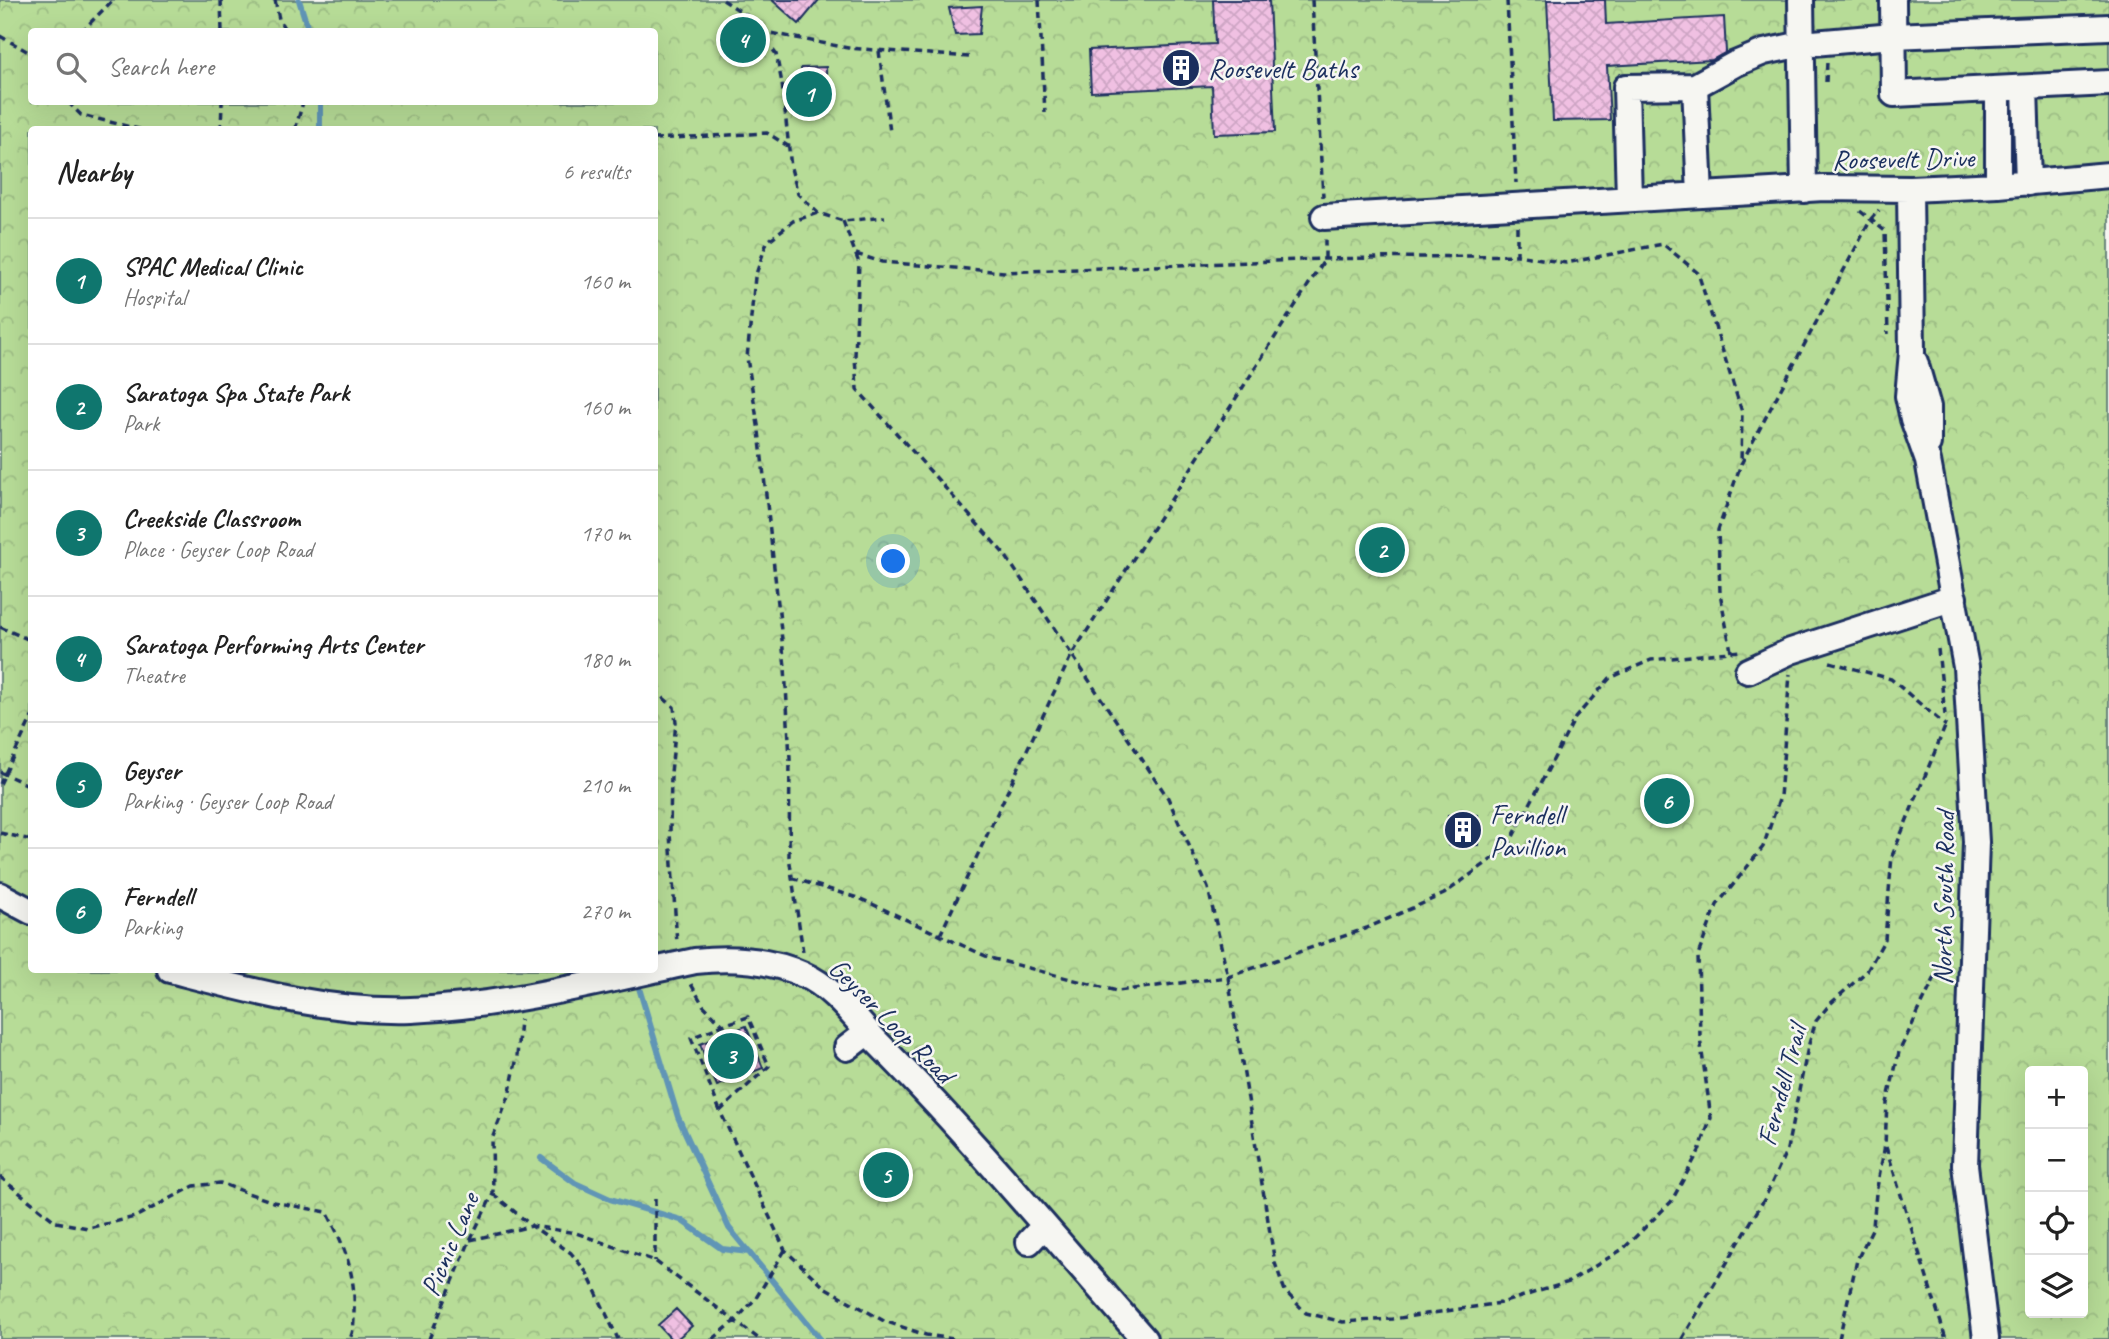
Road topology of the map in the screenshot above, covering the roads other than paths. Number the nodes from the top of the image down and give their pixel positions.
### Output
1 (1801, 0) edge
2 (1893, 0) edge
3 (2109, 27) edge
4 (1893, 36) junction
5 (1802, 44) junction
6 (2109, 83) edge
7 (1695, 86) junction
8 (2025, 88) junction
9 (1998, 89) junction
10 (2109, 175) edge
11 (2028, 183) junction
12 (1998, 186) junction
13 (1910, 189) junction
14 (1804, 190) junction
15 (1700, 195) junction
16 (1629, 199) junction
17 (1324, 218) road end
18 (1954, 598) junction
19 (1748, 671) dead end
20 (0, 895) edge
21 (28, 910) edge
22 (658, 970) edge
23 (182, 973) edge
24 (643, 973) edge
25 (585, 976) edge
26 (867, 1032) junction
27 (847, 1048) dead end
28 (1144, 1339) edge
29 (1986, 1339) edge

1 - 5 street, Roosevelt Drive
2 - 4 street
3 - 4 street
4 - 5 street
4 - 9 street
5 - 7 street
5 - 14 street, Roosevelt Drive
6 - 8 street
7 - 15 street
7 - 16 street
8 - 9 street
8 - 11 street
9 - 12 street
10 - 11 street, Roosevelt Drive
11 - 12 street, Roosevelt Drive
12 - 13 street, Roosevelt Drive
13 - 14 street, Roosevelt Drive
13 - 18 street, North South Road
14 - 15 street
15 - 16 street
16 - 17 street
18 - 19 street
18 - 29 street, North South Road
20 - 21 street
22 - 26 street, Geyser Loop Road
23 - 25 street, Geyser Loop Road
24 - 25 street, Geyser Loop Road
26 - 27 street
26 - 28 street, Geyser Loop Road

